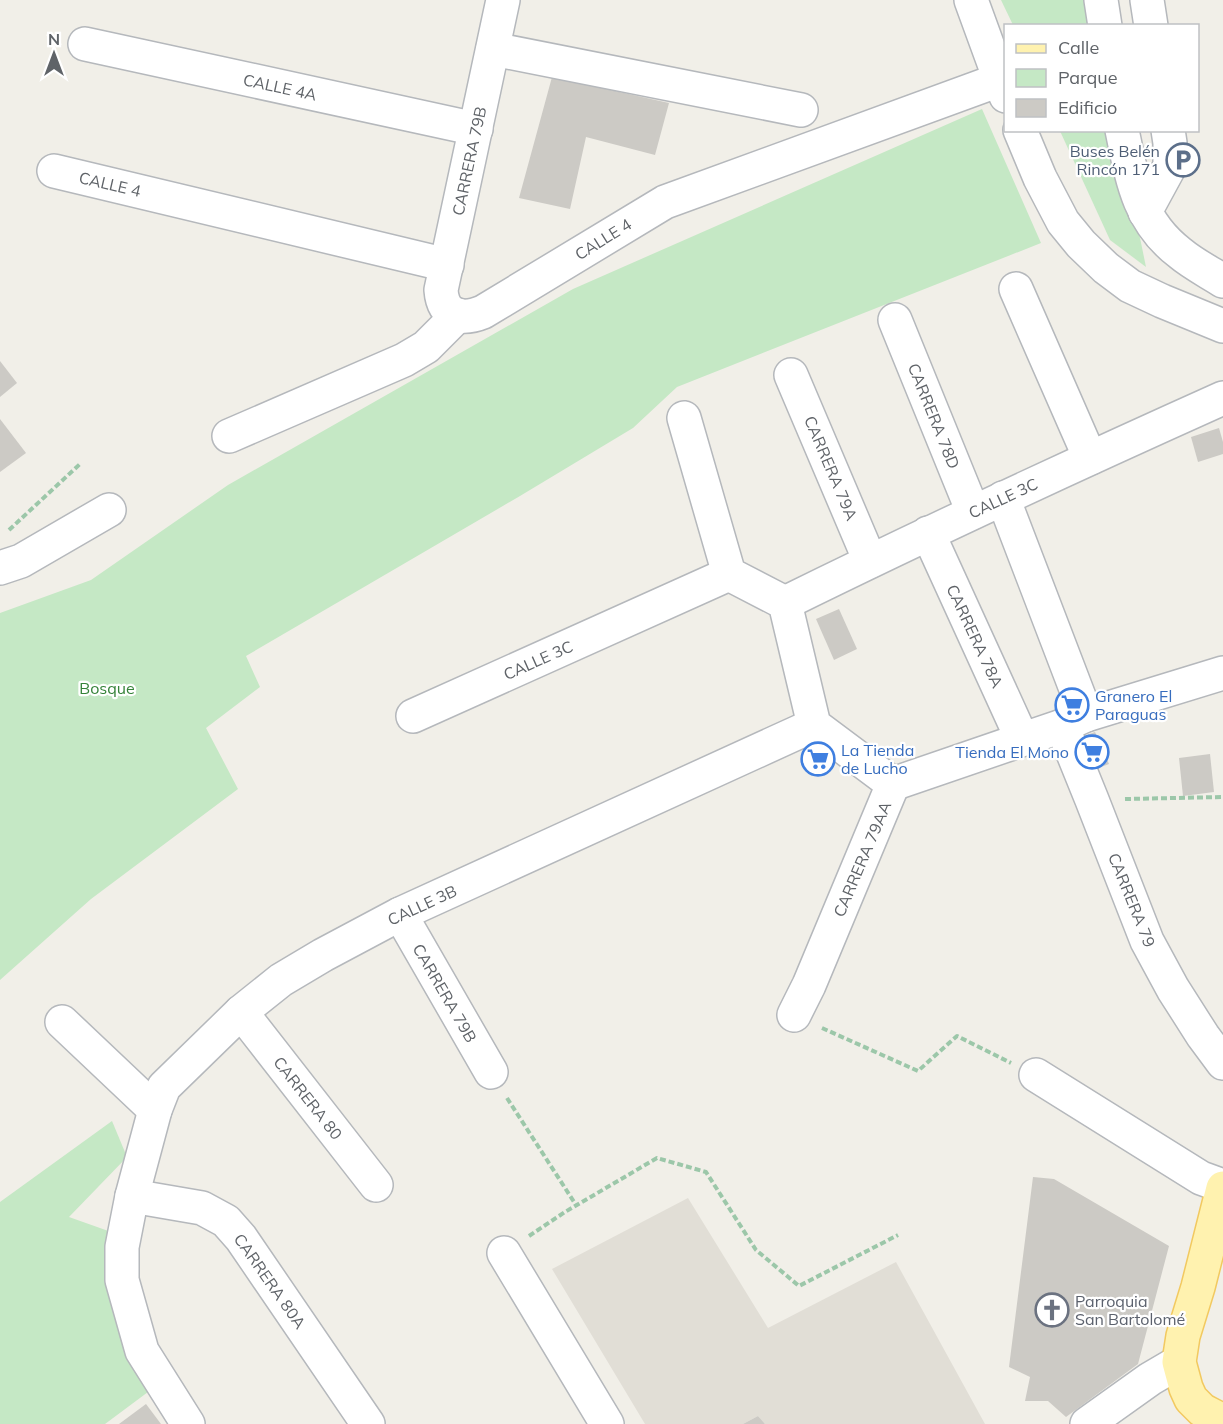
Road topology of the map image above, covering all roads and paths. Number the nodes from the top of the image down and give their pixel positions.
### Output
1 (503, 0) edge
2 (971, 0) edge
3 (1101, 0) edge
4 (1147, 0) edge
5 (1105, 24) edge
6 (1151, 24) edge
7 (85, 44) dead end
8 (493, 49) junction
9 (1002, 88) edge
10 (801, 110) dead end
11 (476, 129) junction
12 (1021, 132) edge
13 (1122, 132) edge
14 (1168, 132) edge
15 (54, 171) dead end
16 (1145, 213) junction
17 (447, 265) junction
18 (1223, 281) edge
19 (1016, 288) dead end
20 (458, 315) junction
21 (895, 320) dead end
22 (1223, 326) edge
23 (791, 375) dead end
24 (1223, 398) edge
25 (684, 418) dead end
26 (229, 436) dead end
27 (1090, 458) junction
28 (80, 464) dead end
29 (1003, 498) junction
30 (109, 510) dead end
31 (973, 512) junction
32 (8, 531) dead end
33 (928, 533) junction
34 (870, 561) junction
35 (0, 568) edge
36 (729, 574) junction
37 (785, 603) junction
38 (1223, 673) edge
39 (413, 716) dead end
40 (1074, 720) junction
41 (814, 725) junction
42 (1022, 739) junction
43 (893, 784) junction
44 (1223, 797) edge
45 (1092, 800) junction
46 (400, 914) junction
47 (240, 1012) junction
48 (794, 1015) joint
49 (62, 1022) dead end
50 (1223, 1063) edge
51 (491, 1072) joint
52 (1036, 1075) joint
53 (155, 1110) junction
54 (376, 1185) dead end
55 (1223, 1187) edge
56 (132, 1196) junction
57 (576, 1205) junction
58 (898, 1235) dead end
59 (504, 1253) joint
60 (1179, 1362) junction
61 (1223, 1420) edge
62 (188, 1424) edge
63 (368, 1424) edge
64 (607, 1424) edge
65 (1087, 1424) edge

1 - 8 street, CARRERA 79B
2 - 9 street
3 - 5 street
4 - 6 street
7 - 11 street, CALLE 4A
8 - 10 street
8 - 11 street, CARRERA 79B
9 - 20 street, CALLE 4
11 - 17 street, CARRERA 79B
12 - 22 street
13 - 16 street
14 - 16 street
15 - 17 street, CALLE 4
16 - 18 street
17 - 20 street, CARRERA 79B
19 - 27 street
20 - 26 street
21 - 31 street, CARRERA 78D
23 - 34 street, CARRERA 79A
24 - 27 street, CALLE 3C
25 - 36 street
27 - 29 street, CALLE 3C
28 - 32 path
29 - 31 street, CALLE 3C
29 - 40 street, CARRERA 79
30 - 35 street
31 - 33 street, CALLE 3C
33 - 34 street, CALLE 3C
33 - 42 street, CARRERA 78A
34 - 37 street, CALLE 3C
36 - 37 street
36 - 39 street, CALLE 3C
37 - 41 street
38 - 40 street
40 - 42 street
40 - 45 street, CARRERA 79
41 - 43 street, CARRERA 79AA
41 - 46 street, CALLE 3B
42 - 43 street
43 - 48 street, CARRERA 79AA
44 - 45 path
45 - 50 street, CARRERA 79
46 - 47 street, CALLE 3B
46 - 51 street, CARRERA 79B
47 - 53 street, CALLE 3B
47 - 54 street, CARRERA 80
48 - 52 path
49 - 53 street
51 - 57 path
52 - 55 street
53 - 56 street, CALLE 3B
55 - 60 main road
56 - 62 street, CALLE 3B
56 - 63 street, CARRERA 80A
57 - 58 path
57 - 59 path
59 - 64 street
60 - 61 main road
60 - 65 street

